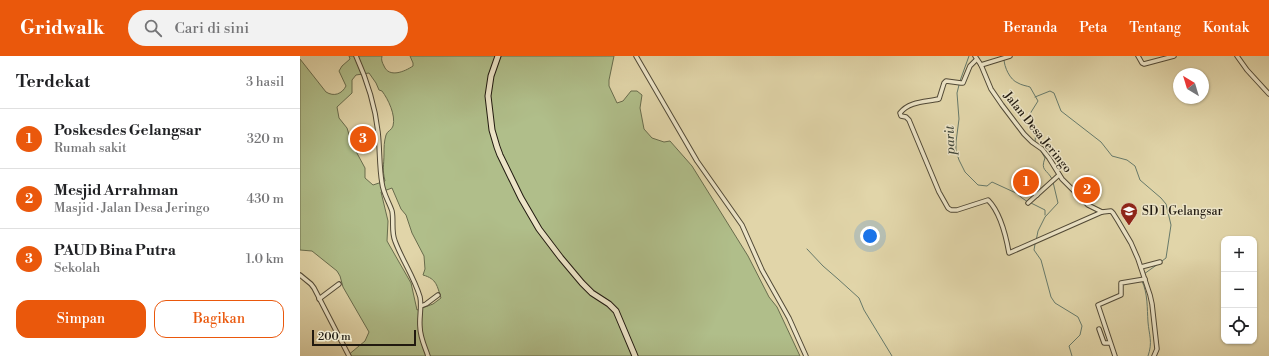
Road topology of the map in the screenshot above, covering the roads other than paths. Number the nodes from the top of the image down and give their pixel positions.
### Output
1 (356, 56) edge
2 (498, 56) edge
3 (636, 56) edge
4 (1009, 56) edge
5 (1138, 56) edge
6 (1174, 56) edge
7 (1236, 56) edge
8 (976, 58) edge
9 (981, 65) junction
10 (1269, 94) edge
11 (1059, 175) junction
12 (1026, 187) dead end
13 (1037, 195) junction
14 (1028, 204) dead end
15 (1102, 212) junction
16 (1160, 262) dead end
17 (1141, 267) junction
18 (300, 275) edge
19 (1143, 279) junction
20 (339, 284) dead end
21 (438, 295) dead end
22 (319, 299) junction
23 (421, 306) junction
24 (1099, 329) dead end
25 (1109, 343) junction
26 (349, 356) edge
27 (428, 356) edge
28 (635, 356) edge
29 (806, 356) edge
30 (1115, 356) edge
31 (1154, 356) edge

1 - 23 street
2 - 28 street
3 - 29 street
4 - 9 street
5 - 6 street
7 - 10 street
8 - 9 street, Jalan Desa Jeringo
8 - 15 street
9 - 11 street, Jalan Desa Jeringo
11 - 13 street
11 - 15 street, Jalan Desa Jeringo
12 - 13 street
13 - 14 street
15 - 17 street, Jalan Desa Jeringo
16 - 17 street
17 - 19 street, Jalan Desa Jeringo
18 - 22 street
19 - 25 street
19 - 31 street, Jalan Desa Jeringo
20 - 22 street
21 - 23 street
22 - 26 street
23 - 27 street
24 - 25 street
25 - 30 street

